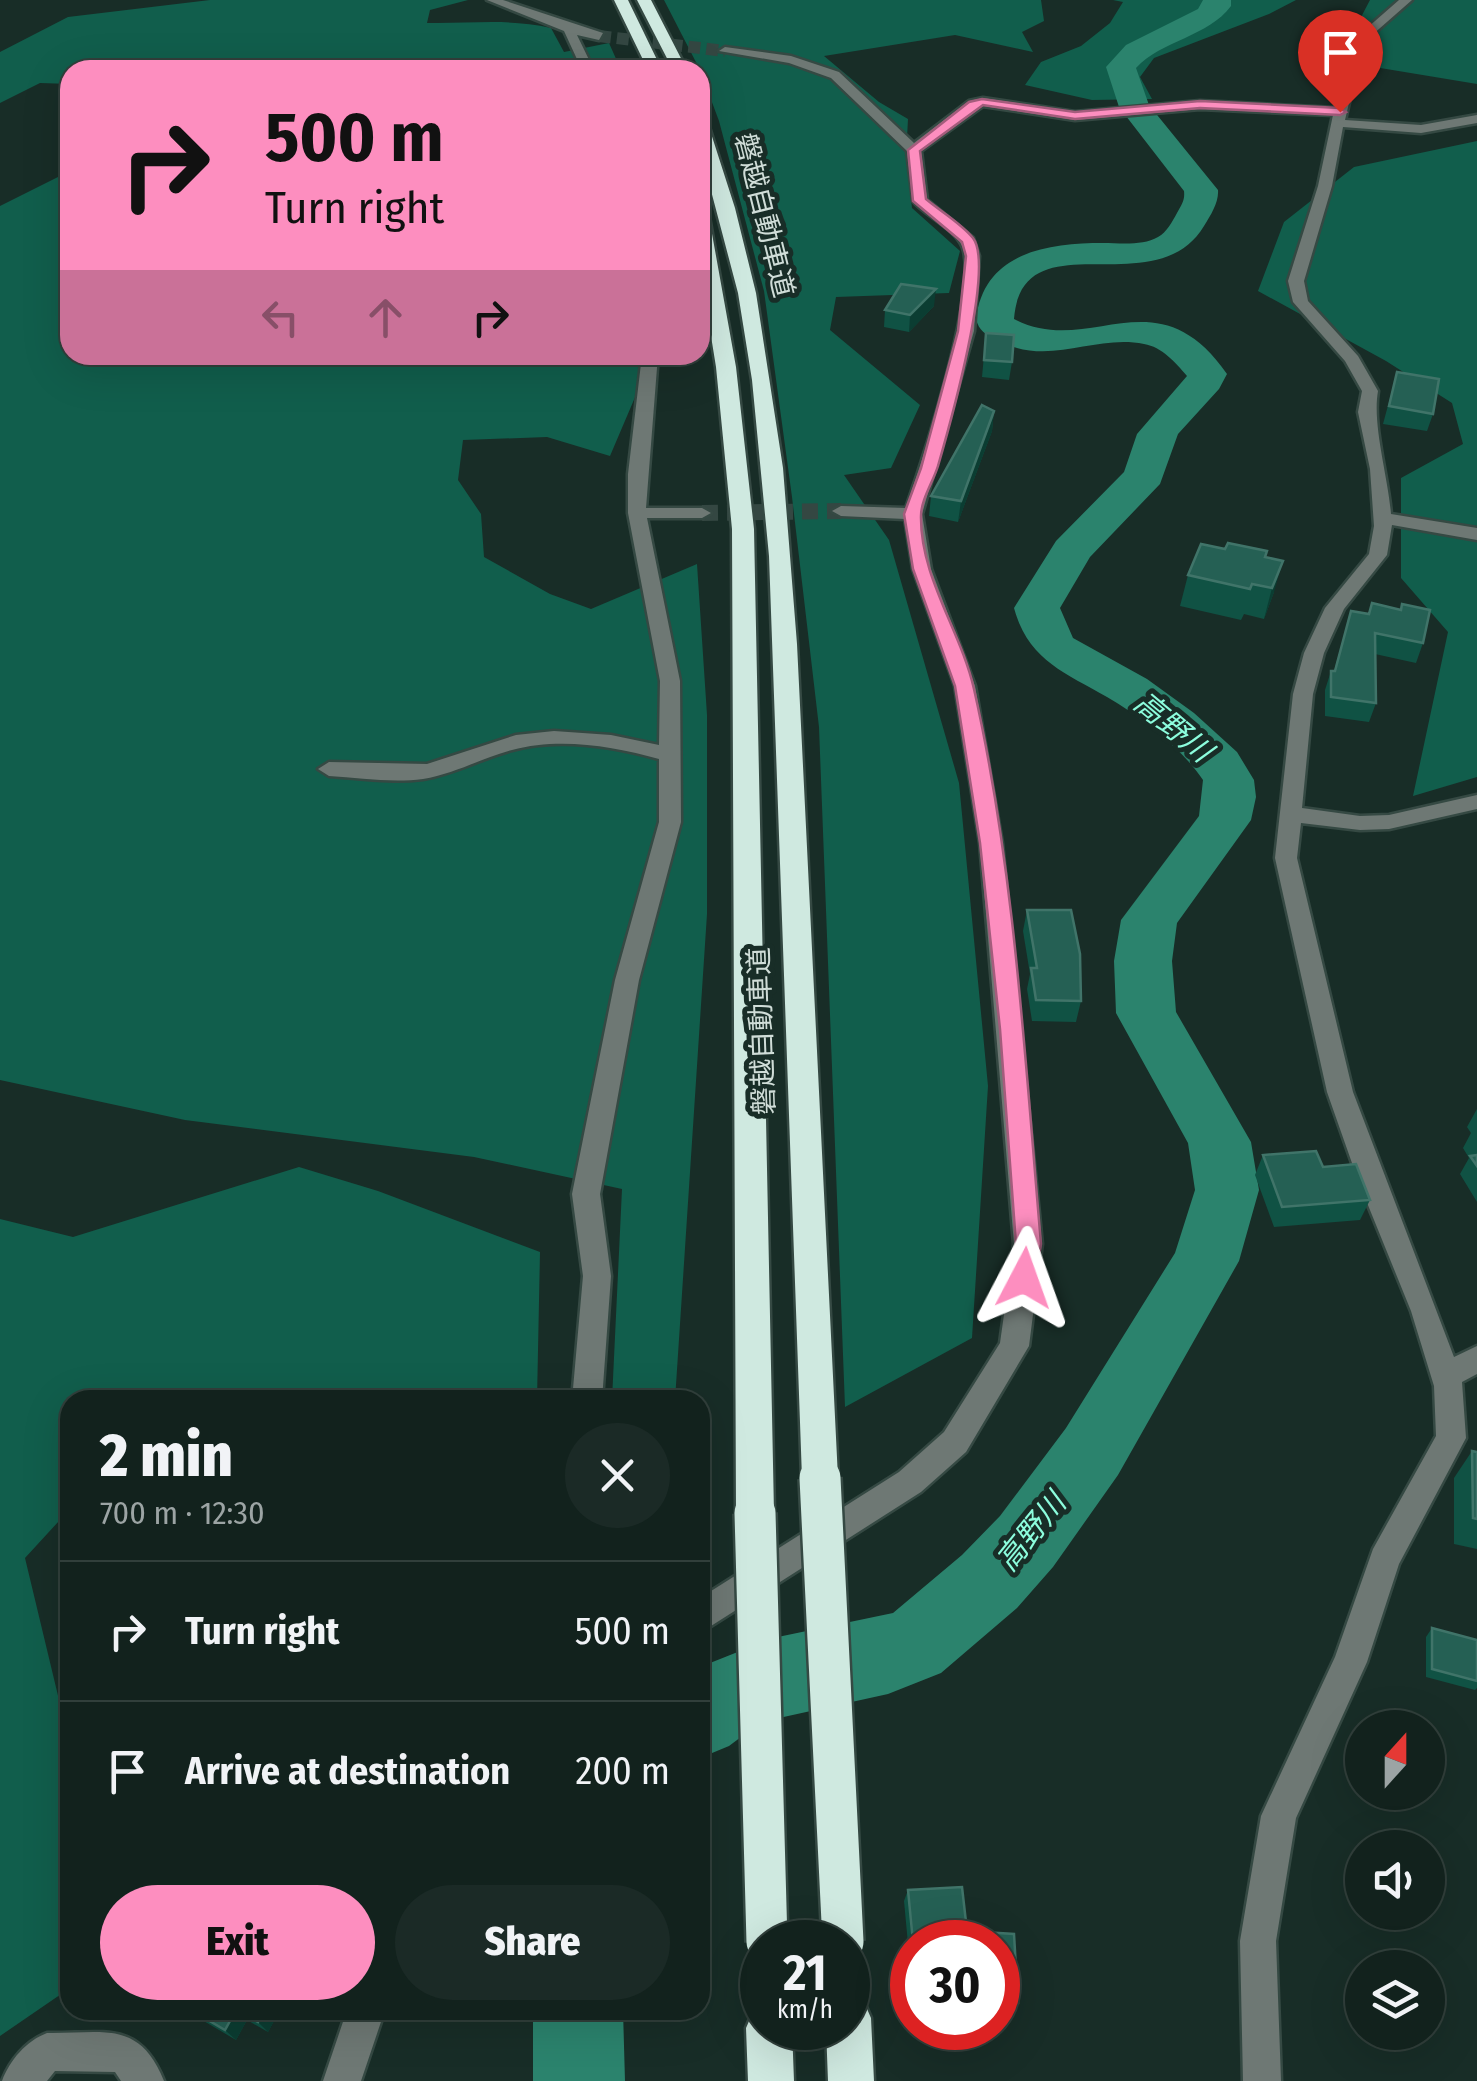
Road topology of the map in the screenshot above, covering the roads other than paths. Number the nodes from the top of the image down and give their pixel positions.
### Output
1 (493, 0) edge
2 (621, 0) edge
3 (644, 0) edge
4 (1406, 0) edge
5 (569, 29) junction
6 (599, 36) tunnel mouth
7 (725, 51) tunnel mouth
8 (583, 60) edge
9 (650, 60) edge
10 (675, 60) edge
11 (1338, 117) junction
12 (1477, 119) edge
13 (914, 150) junction
14 (710, 152) edge
15 (710, 275) edge
16 (649, 365) edge
17 (841, 511) tunnel mouth
18 (637, 513) junction
19 (702, 513) tunnel mouth
20 (912, 514) junction
21 (1384, 518) junction
22 (1477, 534) edge
23 (667, 754) junction
24 (329, 769) dead end
25 (1477, 802) edge
26 (1291, 814) junction
27 (1477, 1359) edge
28 (1446, 1376) junction
29 (588, 1390) edge
30 (710, 1611) edge
31 (765, 1920) edge
32 (842, 1920) edge
33 (363, 2020) edge
34 (770, 2050) edge
35 (850, 2050) edge
36 (21, 2081) edge
37 (145, 2081) edge
38 (342, 2081) edge
39 (771, 2081) edge
40 (851, 2081) edge
41 (1262, 2081) edge

1 - 5 street
2 - 9 highway
3 - 10 highway
4 - 11 street
5 - 6 street
5 - 8 street
7 - 13 street
11 - 12 street
11 - 13 street
11 - 21 street
13 - 20 street
14 - 32 highway, 磐越自動車道, bridge
15 - 31 highway, 磐越自動車道, bridge
16 - 18 street
17 - 20 street
18 - 19 street
18 - 23 street
20 - 30 street
21 - 22 street
21 - 26 street
23 - 24 street
23 - 29 street
25 - 26 street
26 - 28 street
27 - 28 street
28 - 41 street
33 - 38 street
34 - 39 highway
35 - 40 highway
36 - 37 street

